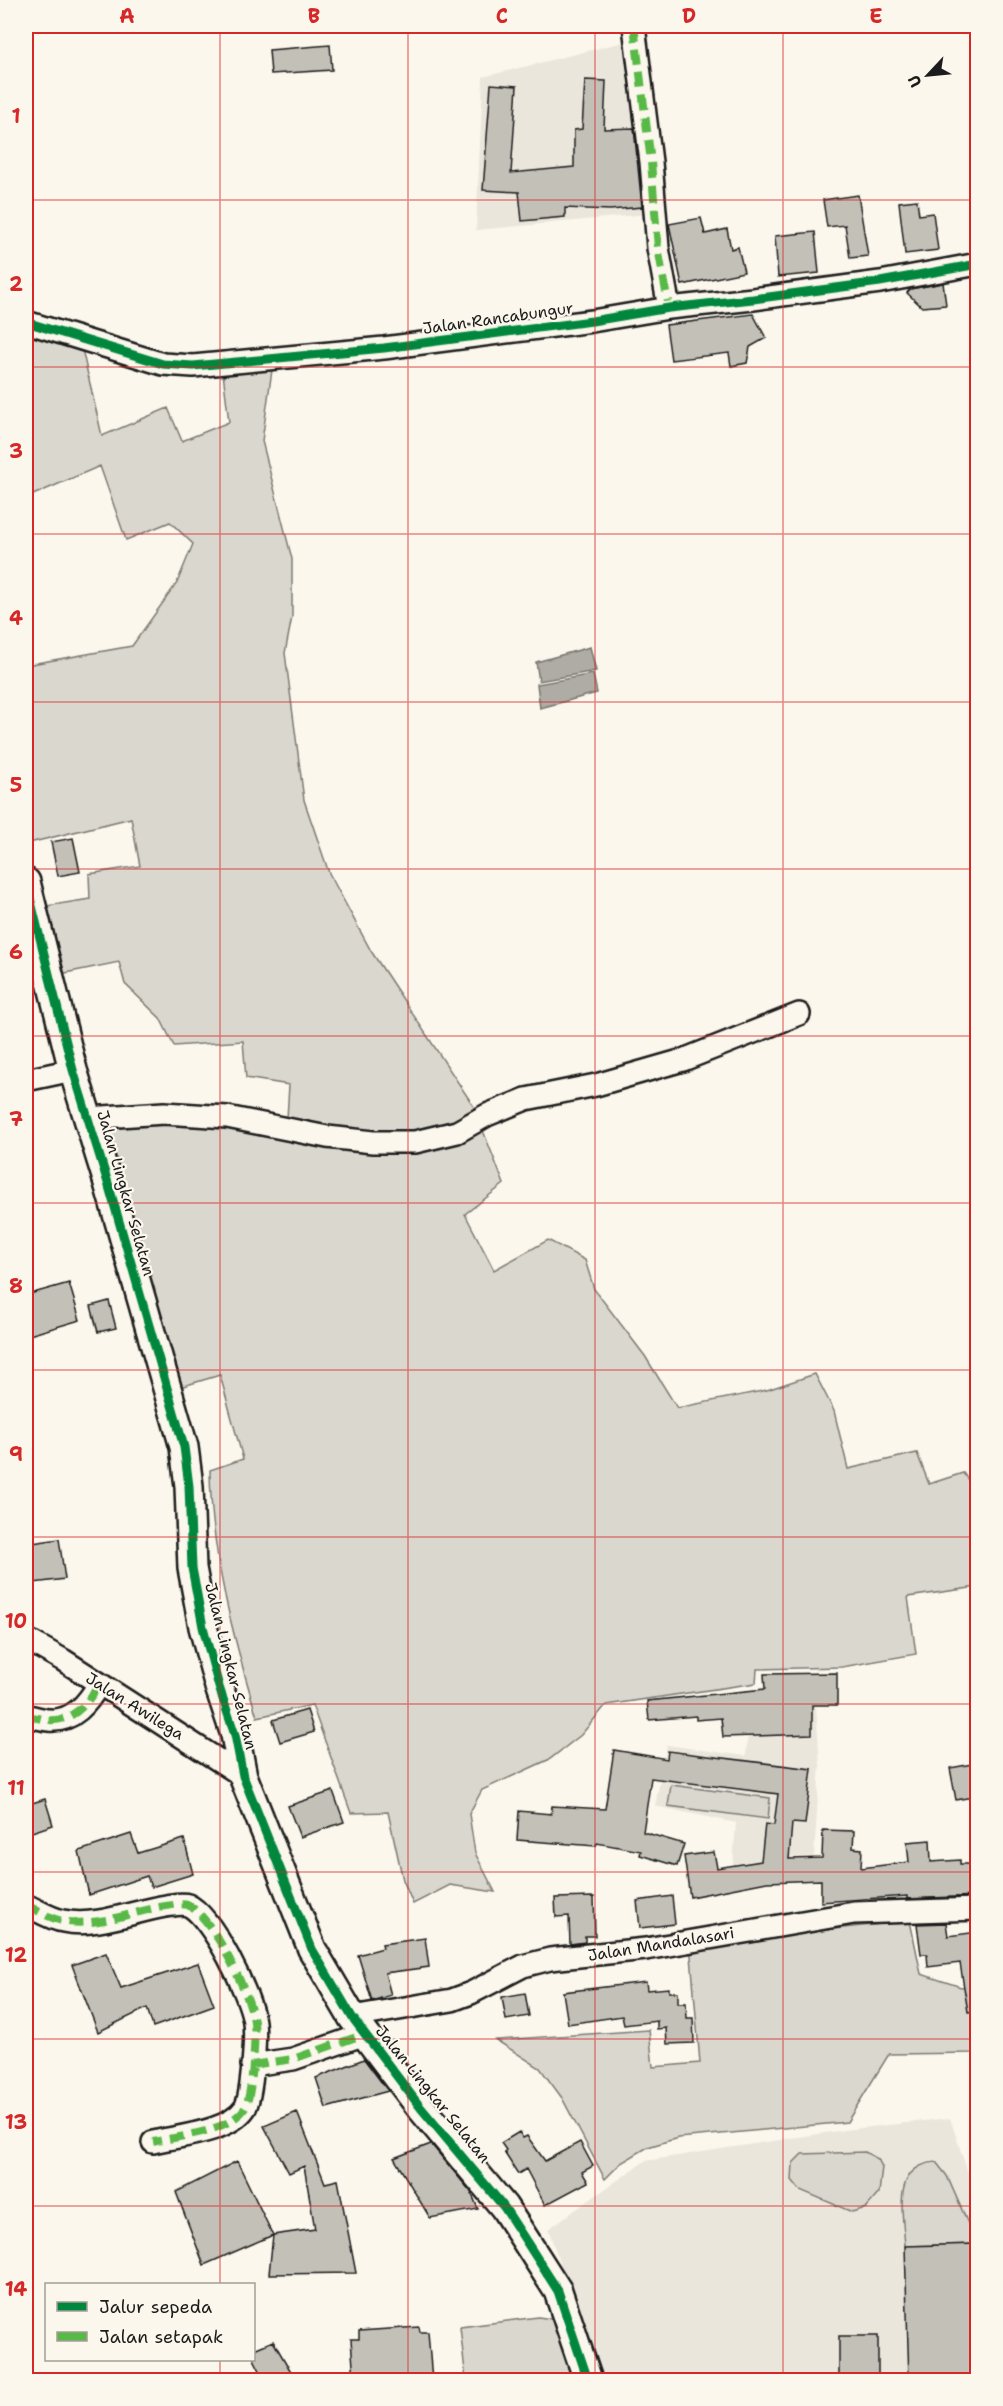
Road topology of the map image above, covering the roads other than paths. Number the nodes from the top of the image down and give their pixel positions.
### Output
1 (634, 26) edge
2 (978, 264) edge
3 (669, 308) junction
4 (26, 322) edge
5 (26, 882) edge
6 (800, 1014) dead end
7 (73, 1070) junction
8 (26, 1080) edge
9 (88, 1118) junction
10 (26, 1639) edge
11 (99, 1684) junction
12 (26, 1716) edge
13 (243, 1776) junction
14 (26, 1905) edge
15 (978, 1909) edge
16 (359, 2026) junction
17 (252, 2065) junction
18 (153, 2142) dead end
19 (588, 2380) edge

1 - 3 street
2 - 3 street, Jalan Rancabungur
3 - 4 street, Jalan Rancabungur
5 - 7 street, Jalan Lingkar Selatan
6 - 9 street
7 - 8 street
7 - 9 street, Jalan Lingkar Selatan
9 - 13 street, Jalan Lingkar Selatan
10 - 11 street, Jalan Awilega
11 - 12 street
11 - 13 street, Jalan Awilega
13 - 16 street, Jalan Lingkar Selatan
14 - 17 street
15 - 16 street, Jalan Mandalasari
16 - 17 street, Jalan Mandalasari
16 - 19 street, Jalan Lingkar Selatan
17 - 18 street

